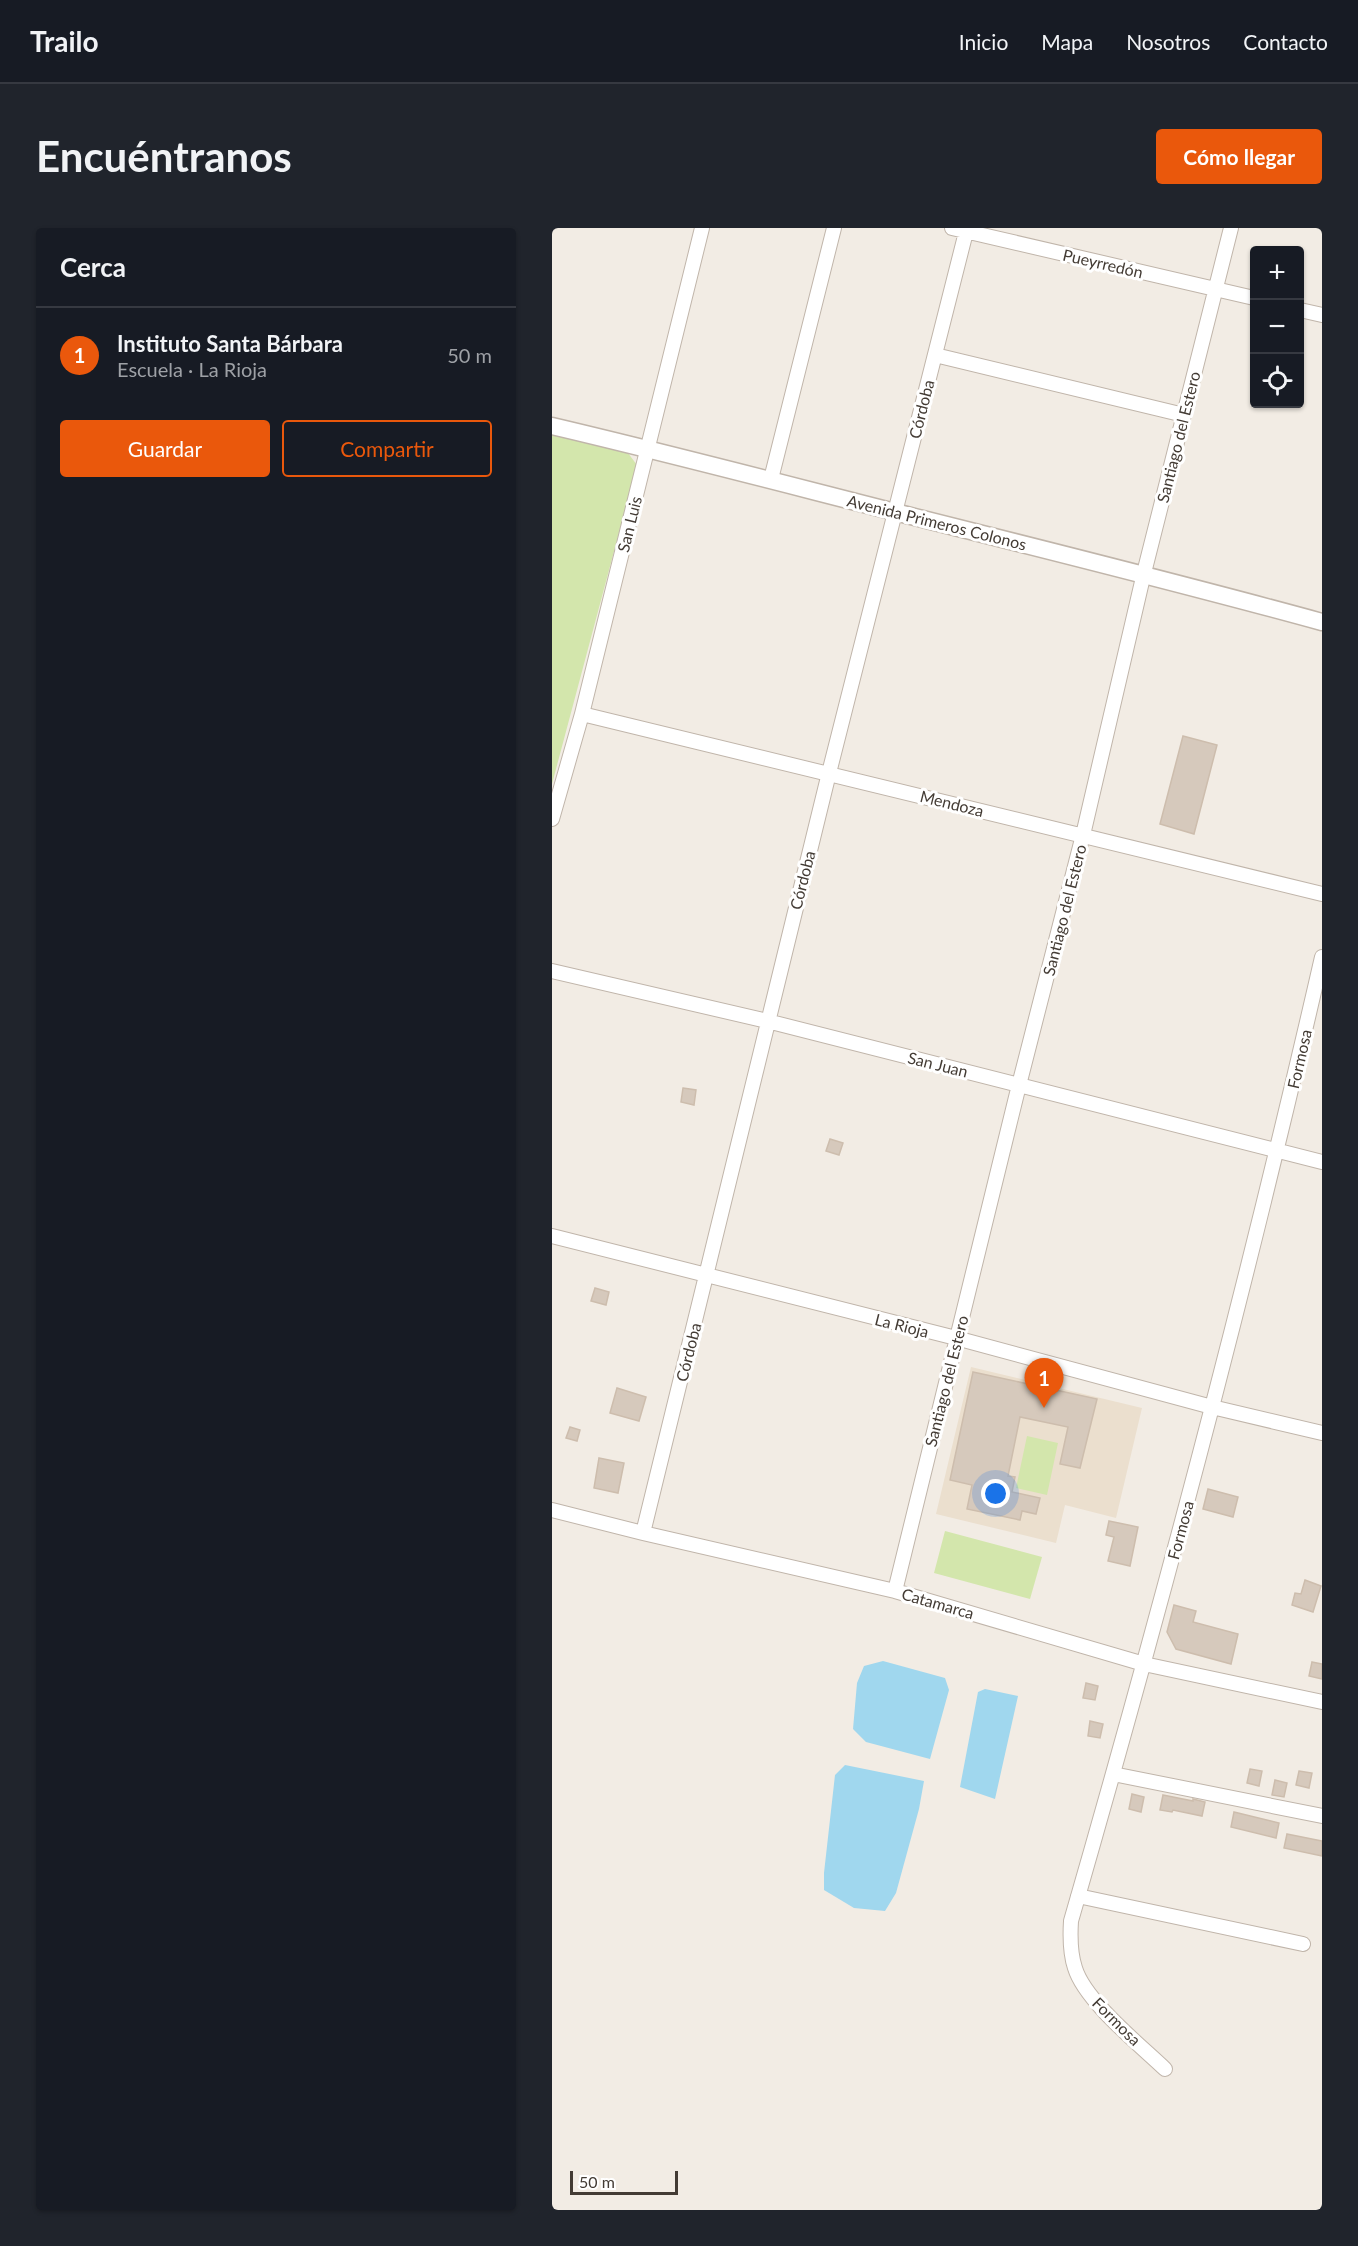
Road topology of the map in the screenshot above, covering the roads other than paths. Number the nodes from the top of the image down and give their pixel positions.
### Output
1 (702, 228) edge
2 (834, 228) edge
3 (952, 228) edge
4 (1230, 228) edge
5 (967, 230) edge
6 (1215, 288) junction
7 (1250, 297) edge
8 (1304, 311) edge
9 (1322, 315) edge
10 (935, 355) junction
11 (1184, 415) junction
12 (552, 426) edge
13 (648, 448) junction
14 (771, 479) junction
15 (895, 512) junction
16 (1144, 573) junction
17 (1322, 621) edge
18 (582, 714) junction
19 (829, 773) junction
20 (552, 819) edge
21 (1083, 835) junction
22 (1322, 894) edge
23 (1322, 957) edge
24 (552, 971) edge
25 (767, 1021) junction
26 (1019, 1085) junction
27 (1278, 1151) junction
28 (1322, 1162) edge
29 (552, 1236) edge
30 (706, 1275) junction
31 (956, 1338) junction
32 (1212, 1407) junction
33 (1322, 1432) edge
34 (552, 1510) edge
35 (644, 1533) junction
36 (896, 1591) junction
37 (1144, 1664) junction
38 (1322, 1702) edge
39 (1113, 1774) junction
40 (1322, 1816) edge
41 (1078, 1896) junction
42 (1304, 1944) dead end
43 (1165, 2069) dead end

1 - 13 street, San Luis
2 - 14 street
3 - 5 street, Pueyrredón
4 - 6 street, Santiago del Estero
5 - 6 street, Pueyrredón
5 - 10 street, Córdoba
6 - 7 street, Pueyrredón
6 - 11 street, Santiago del Estero
8 - 9 street
10 - 11 street
10 - 15 street, Córdoba
11 - 16 street, Santiago del Estero
12 - 13 street, Avenida Primeros Colonos
13 - 14 street, Avenida Primeros Colonos
13 - 18 street, San Luis
14 - 15 street, Avenida Primeros Colonos
15 - 16 street, Avenida Primeros Colonos
15 - 19 street, Córdoba
16 - 17 street, Avenida Primeros Colonos
16 - 21 street, Santiago del Estero
18 - 19 street, Mendoza
18 - 20 street, San Luis
19 - 21 street, Mendoza
19 - 25 street, Córdoba
21 - 22 street, Mendoza
21 - 26 street, Santiago del Estero
23 - 27 street, Formosa
24 - 25 street, San Juan
25 - 26 street, San Juan
25 - 30 street, Córdoba
26 - 27 street, San Juan
26 - 31 street, Santiago del Estero
27 - 28 street, San Juan
27 - 32 street, Formosa
29 - 30 street, La Rioja
30 - 31 street, La Rioja
30 - 35 street, Córdoba
31 - 32 street, La Rioja
31 - 36 street, Santiago del Estero
32 - 33 street, La Rioja
32 - 37 street, Formosa
34 - 35 street, Catamarca
35 - 36 street, Catamarca
36 - 37 street, Catamarca
37 - 38 street, Catamarca
37 - 39 street, Formosa
39 - 40 street
39 - 41 street, Formosa
41 - 42 street
41 - 43 street, Formosa

